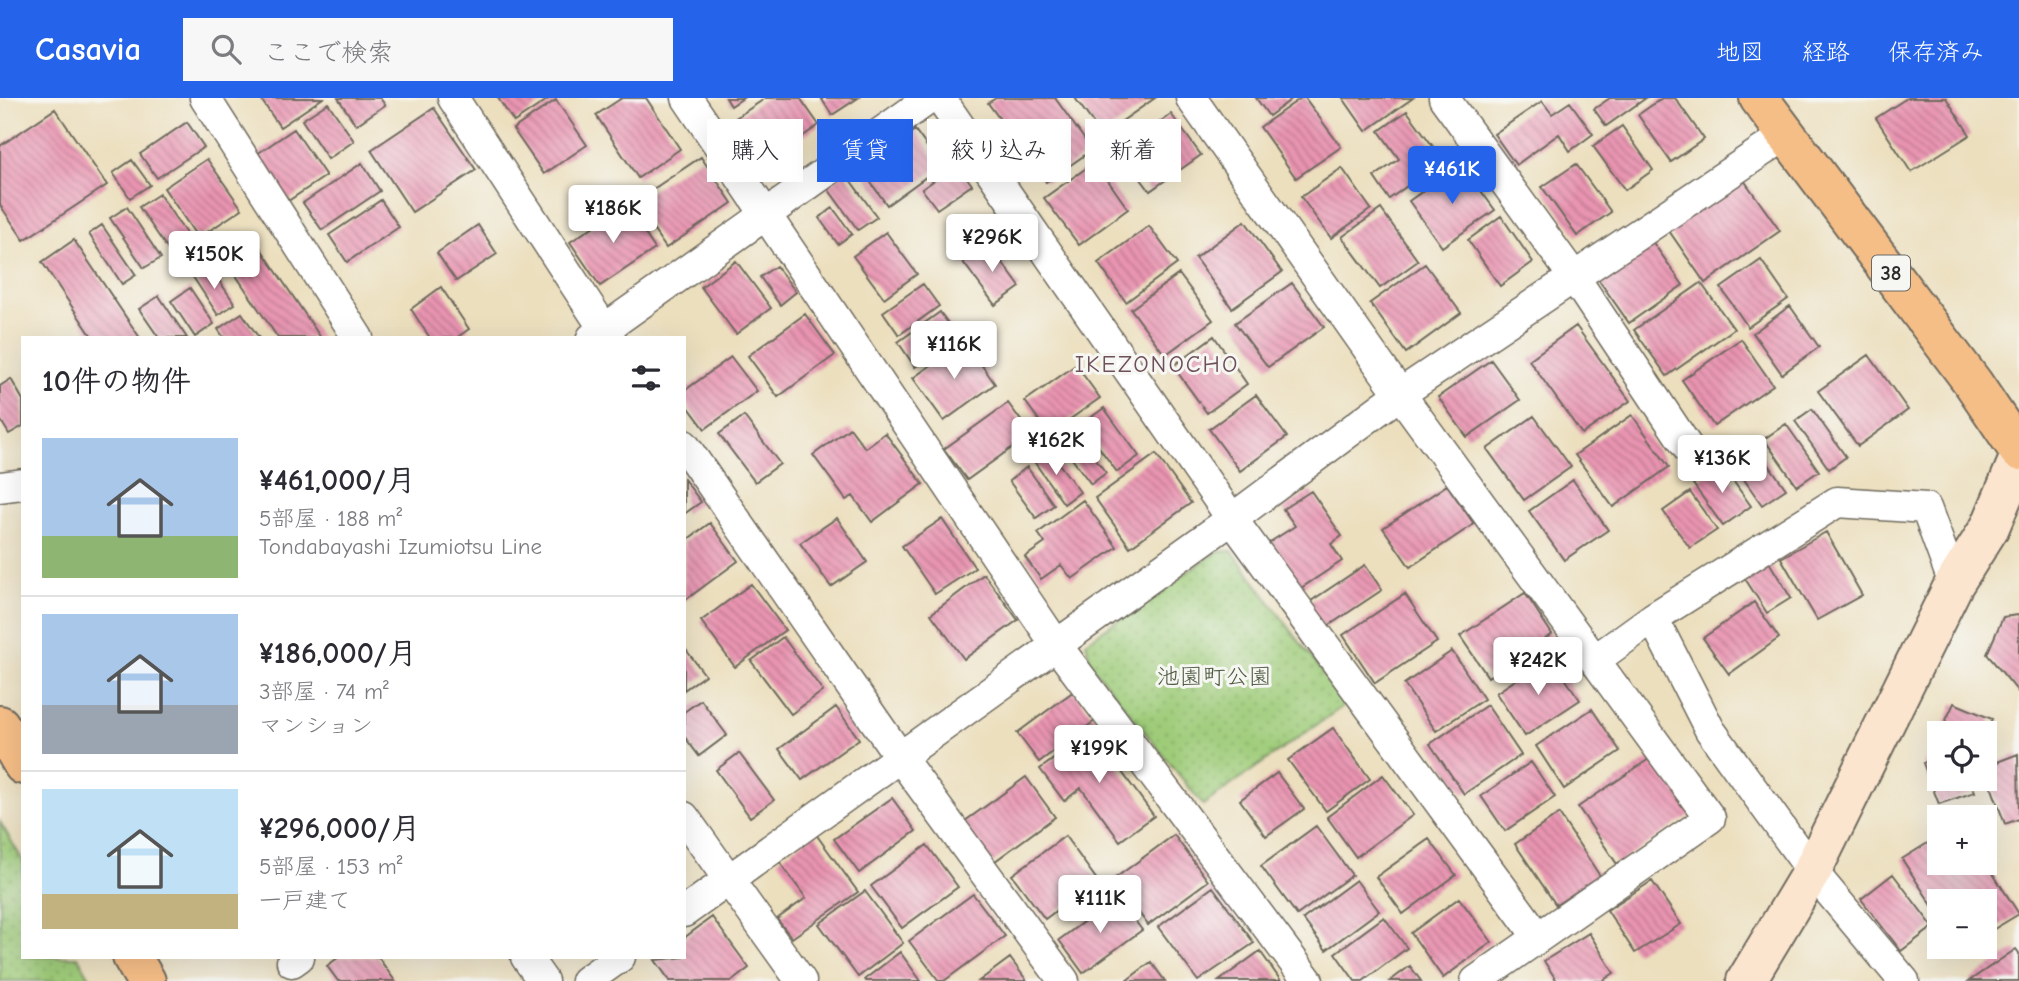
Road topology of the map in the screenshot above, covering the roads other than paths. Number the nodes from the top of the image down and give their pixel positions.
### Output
1 (205, 98) edge
2 (453, 98) edge
3 (687, 98) edge
4 (929, 98) edge
5 (940, 98) edge
6 (1191, 98) edge
7 (1444, 98) edge
8 (1759, 98) edge
9 (1786, 135) junction
10 (764, 213) junction
11 (1574, 277) junction
12 (602, 335) edge
13 (357, 336) edge
14 (1400, 394) junction
15 (686, 448) edge
16 (1690, 451) dead end
17 (2019, 451) edge
18 (2019, 458) edge
19 (21, 484) edge
20 (0, 486) edge
21 (1232, 519) junction
22 (1954, 584) junction
23 (1653, 618) junction
24 (1057, 646) junction
25 (1595, 660) junction
26 (0, 726) edge
27 (900, 757) junction
28 (21, 762) edge
29 (686, 820) edge
30 (1812, 871) junction
31 (728, 881) junction
32 (686, 911) edge
33 (1538, 937) junction
34 (133, 959) edge
35 (527, 959) edge
36 (617, 959) edge
37 (146, 981) edge
38 (543, 981) edge
39 (586, 981) edge
40 (801, 981) edge
41 (1064, 981) edge
42 (1308, 981) edge
43 (1476, 981) edge
44 (1746, 981) edge
45 (1904, 981) edge

1 - 13 street
2 - 12 street
3 - 10 street
4 - 10 street
5 - 21 street
6 - 14 street
7 - 11 street
8 - 9 main road, 38
9 - 11 street
9 - 17 main road, 38
10 - 12 street
10 - 24 street
11 - 14 street
11 - 16 street
14 - 21 street
14 - 25 street
15 - 27 street
18 - 22 street
19 - 20 street
21 - 24 street
21 - 33 street
22 - 23 street
22 - 30 street
23 - 25 street
23 - 30 street
24 - 27 street
24 - 42 street
25 - 33 street
26 - 28 main road
27 - 31 street
27 - 41 street
29 - 31 street
30 - 44 street
30 - 45 street
31 - 32 street
31 - 40 street
33 - 43 street
34 - 37 main road
35 - 38 street
36 - 39 street

